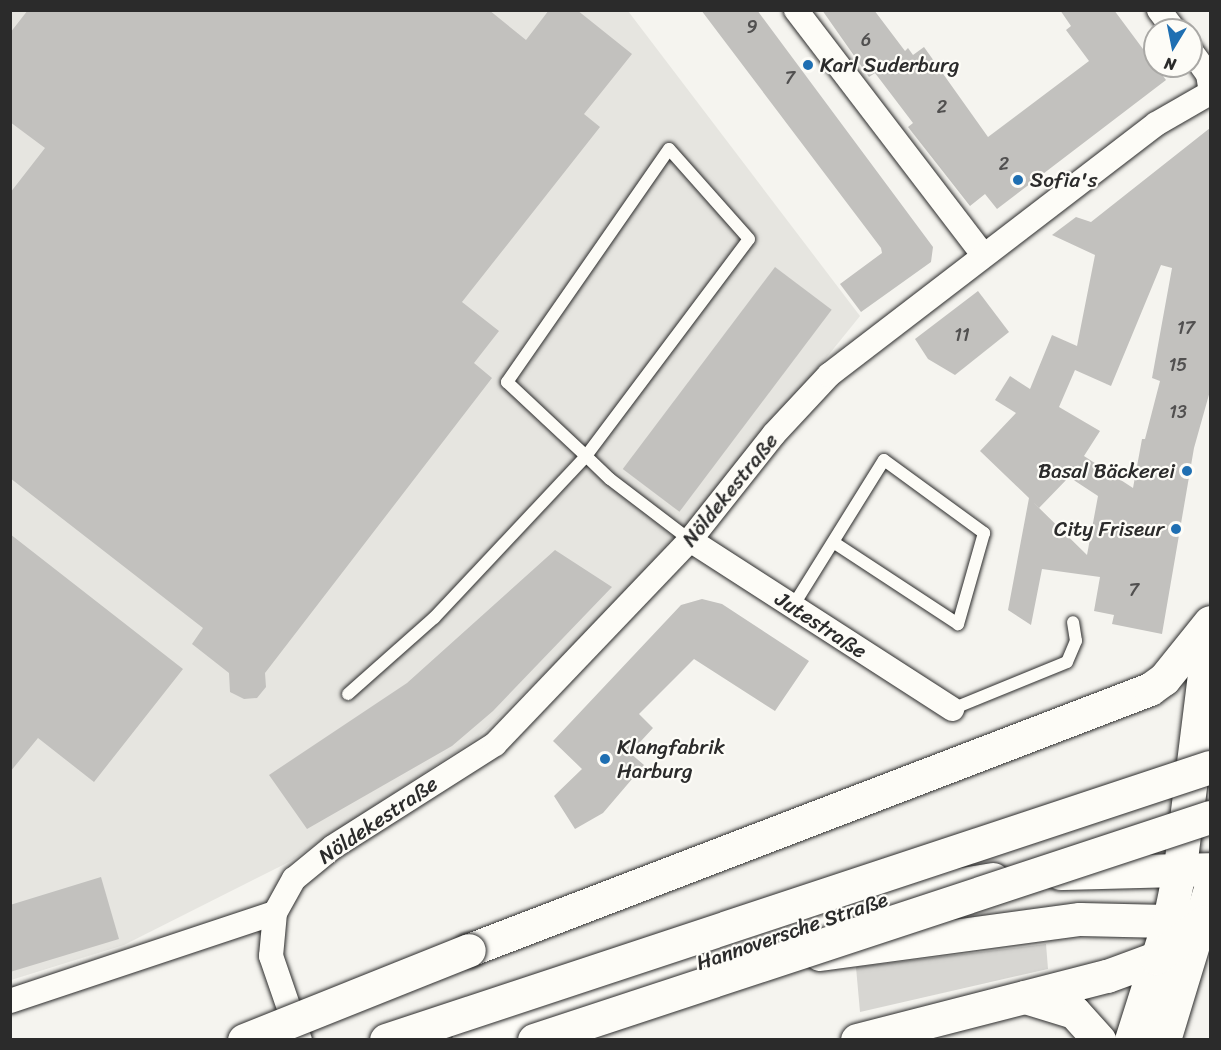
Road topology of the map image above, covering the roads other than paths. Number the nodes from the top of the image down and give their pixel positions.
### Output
1 (796, 10) edge
2 (1203, 67) edge
3 (1210, 87) edge
4 (1210, 93) edge
5 (983, 255) junction
6 (585, 456) junction
7 (690, 540) junction
8 (833, 542) junction
9 (792, 606) junction
10 (1073, 622) dead end
11 (1210, 623) edge
12 (348, 694) dead end
13 (952, 709) joint
14 (1210, 767) edge
15 (1210, 817) edge
16 (1195, 868) edge
17 (1210, 889) edge
18 (275, 913) junction
19 (1169, 920) junction
20 (1207, 922) edge
21 (1156, 958) junction
22 (661, 976) junction
23 (1021, 997) junction
24 (10, 1001) edge
25 (244, 1040) edge
26 (300, 1040) edge
27 (386, 1040) edge
28 (468, 1040) edge
29 (534, 1040) edge
30 (857, 1040) edge
31 (1100, 1040) edge
32 (1131, 1040) edge
33 (1164, 1040) edge

1 - 5 street
2 - 3 street
4 - 5 street, Nöldekestraße
5 - 7 street, Nöldekestraße
6 - 6 lane
6 - 7 lane
6 - 12 lane
7 - 9 street, Jutestraße
7 - 18 street, Nöldekestraße
8 - 8 lane
8 - 9 lane
9 - 13 street, Jutestraße
10 - 13 lane
11 - 16 main road
11 - 25 main road, bridge
14 - 27 main road, bridge
15 - 29 main road, bridge
16 - 19 main road
16 - 22 main road, Hannoversche Straße
17 - 20 main road
18 - 24 street
18 - 26 street, Nöldekestraße
19 - 20 main road, Hannoversche Straße
19 - 21 main road
19 - 22 main road, Hannoversche Straße
20 - 21 main road
20 - 33 main road
21 - 23 main road
21 - 32 main road
22 - 28 main road, Hannoversche Straße
23 - 30 main road
23 - 31 main road

